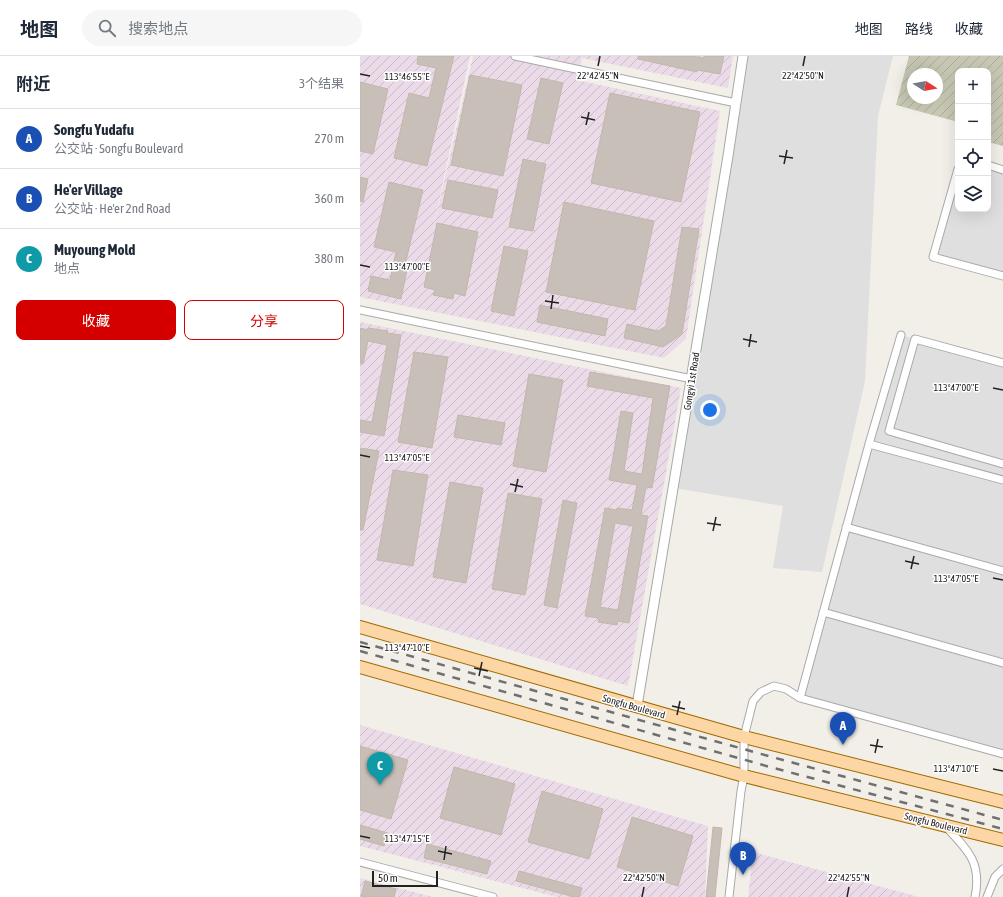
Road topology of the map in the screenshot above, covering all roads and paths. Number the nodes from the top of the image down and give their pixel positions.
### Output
1 (515, 56) edge
2 (743, 56) edge
3 (736, 103) junction
4 (991, 167) edge
5 (1003, 170) edge
6 (956, 176) edge
7 (1003, 276) edge
8 (360, 310) edge
9 (901, 335) dead end
10 (1003, 363) edge
11 (692, 379) junction
12 (869, 444) junction
13 (1003, 464) edge
14 (1003, 480) edge
15 (846, 527) junction
16 (1003, 571) edge
17 (823, 612) junction
18 (360, 627) edge
19 (1003, 663) edge
20 (360, 667) edge
21 (800, 698) junction
22 (637, 706) junction
23 (744, 737) junction
24 (1003, 754) edge
25 (744, 776) junction
26 (1003, 802) edge
27 (944, 825) junction
28 (1003, 840) edge
29 (360, 862) edge
30 (1003, 869) edge
31 (493, 897) edge
32 (729, 897) edge
33 (975, 897) edge
34 (987, 897) edge

1 - 3 street
2 - 3 street, Gongyi 1st Road
3 - 11 street, Gongyi 1st Road
4 - 5 street
6 - 7 street
8 - 11 street
9 - 12 street
10 - 13 street
11 - 22 street, Gongyi 1st Road
12 - 14 street
12 - 15 street
15 - 16 street
15 - 17 street
17 - 19 street
17 - 21 street
18 - 22 main road, Songfu Boulevard
20 - 25 main road, Songfu Boulevard
21 - 23 street
21 - 24 street
22 - 23 main road, Songfu Boulevard
23 - 25 street
23 - 26 main road, Songfu Boulevard
25 - 27 main road, Songfu Boulevard
25 - 32 street
27 - 28 main road, Songfu Boulevard
27 - 33 street
29 - 31 street
30 - 34 street

